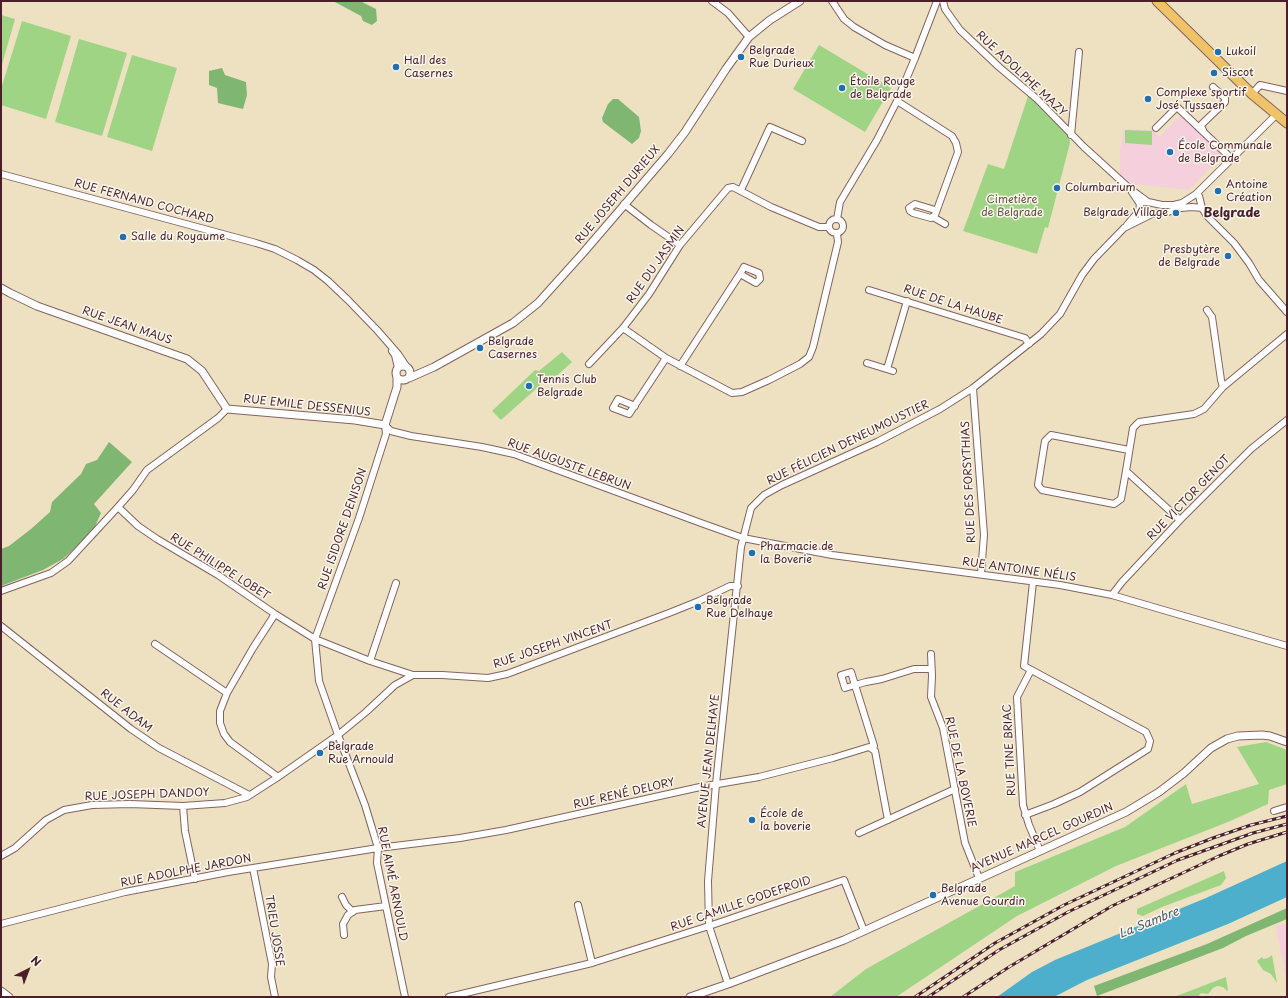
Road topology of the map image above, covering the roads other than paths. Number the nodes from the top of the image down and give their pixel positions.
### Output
1 (712, 1) edge
2 (800, 1) edge
3 (832, 1) edge
4 (937, 1) edge
5 (943, 1) edge
6 (1157, 1) edge
7 (749, 37) junction
8 (1079, 52) dead end
9 (915, 58) junction
10 (1213, 87) dead end
11 (1287, 91) edge
12 (1252, 94) junction
13 (897, 101) junction
14 (1277, 114) junction
15 (1287, 123) edge
16 (1156, 128) dead end
17 (1205, 133) junction
18 (1071, 135) junction
19 (802, 141) dead end
20 (1232, 159) junction
21 (1, 174) edge
22 (1129, 188) junction
23 (1202, 188) junction
24 (741, 190) junction
25 (1196, 194) junction
26 (1188, 199) junction
27 (1148, 202) junction
28 (624, 204) junction
29 (1162, 205) junction
30 (1201, 205) junction
31 (1192, 207) junction
32 (1140, 208) junction
33 (935, 210) junction
34 (1158, 213) junction
35 (1150, 215) junction
36 (933, 217) junction
37 (837, 219) junction
38 (944, 224) dead end
39 (829, 227) junction
40 (1124, 228) junction
41 (837, 234) junction
42 (680, 245) junction
43 (740, 274) dead end
44 (1, 288) edge
45 (870, 290) dead end
46 (906, 301) junction
47 (1208, 310) dead end
48 (1287, 312) edge
49 (623, 328) junction
50 (1287, 334) edge
51 (1029, 344) junction
52 (390, 346) junction
53 (666, 358) junction
54 (589, 364) dead end
55 (866, 364) dead end
56 (680, 366) junction
57 (398, 368) joint
58 (405, 374) junction
59 (1223, 387) junction
60 (973, 388) junction
61 (635, 406) dead end
62 (227, 409) junction
63 (1287, 420) edge
64 (384, 425) junction
65 (1130, 450) junction
66 (1126, 471) junction
67 (118, 507) junction
68 (1180, 520) junction
69 (743, 538) junction
70 (981, 574) junction
71 (1033, 582) junction
72 (396, 583) dead end
73 (738, 586) junction
74 (1, 591) edge
75 (1112, 595) junction
76 (275, 614) junction
77 (1, 626) edge
78 (315, 638) junction
79 (155, 644) dead end
80 (1287, 646) edge
81 (931, 654) dead end
82 (370, 661) junction
83 (931, 669) junction
84 (1032, 670) junction
85 (413, 675) junction
86 (227, 693) junction
87 (338, 735) junction
88 (1287, 742) edge
89 (872, 749) junction
90 (278, 777) junction
91 (716, 784) junction
92 (955, 789) junction
93 (250, 795) junction
94 (183, 806) junction
95 (1287, 808) edge
96 (1274, 811) dead end
97 (1025, 815) junction
98 (888, 820) junction
99 (859, 833) dead end
100 (378, 848) junction
101 (1040, 851) junction
102 (1, 856) edge
103 (253, 868) junction
104 (979, 878) junction
105 (195, 879) junction
106 (342, 897) dead end
107 (578, 905) dead end
108 (386, 906) junction
109 (353, 912) junction
110 (1, 924) edge
111 (709, 926) junction
112 (864, 931) junction
113 (344, 935) dead end
114 (592, 963) junction
115 (728, 984) junction
116 (1, 991) edge
117 (9, 997) edge
118 (275, 997) edge
119 (405, 997) edge
120 (449, 997) edge
121 (690, 997) edge

1 - 7 street
2 - 7 street, RUE JOSEPH DURIEUX
3 - 9 street
4 - 9 street
5 - 18 street, RUE ADOLPHE MAZY
6 - 12 main road
7 - 28 street, RUE JOSEPH DURIEUX
8 - 18 street
9 - 13 street
10 - 17 street
11 - 12 street
12 - 14 main road
13 - 33 street
13 - 37 street
14 - 15 main road
14 - 20 street
16 - 17 street
17 - 20 street
18 - 22 street, RUE ADOLPHE MAZY
19 - 24 street
20 - 23 street
21 - 52 street, RUE FERNAND COCHARD
22 - 27 street, RUE ADOLPHE MAZY
22 - 32 street, RUE ADOLPHE MAZY
23 - 25 street
23 - 30 street
24 - 39 street
24 - 42 street, RUE DU JASMIN
25 - 26 street
25 - 30 street
26 - 29 street
26 - 31 street
27 - 29 street
27 - 32 street
28 - 42 street
28 - 58 street, RUE JOSEPH DURIEUX
29 - 34 street
30 - 31 street
30 - 48 street
31 - 34 street, RUE FÉLICIEN DENEUMOUSTIER
32 - 35 street
32 - 40 street
33 - 36 street
33 - 36 street
34 - 35 street, RUE FÉLICIEN DENEUMOUSTIER
35 - 40 street, RUE FÉLICIEN DENEUMOUSTIER
36 - 38 street
37 - 39 street
37 - 41 street
39 - 41 street
40 - 51 street, RUE FÉLICIEN DENEUMOUSTIER
41 - 56 street
42 - 49 street, RUE DU JASMIN
43 - 56 street
44 - 62 street, RUE JEAN MAUS
45 - 46 street, RUE DE LA HAUBE
46 - 51 street, RUE DE LA HAUBE
46 - 55 street
47 - 59 street
49 - 53 street
49 - 54 street, RUE DU JASMIN
50 - 59 street
51 - 60 street, RUE FÉLICIEN DENEUMOUSTIER
52 - 57 street, RUE FERNAND COCHARD
52 - 58 street, RUE FERNAND COCHARD
53 - 56 street
53 - 61 street
57 - 58 street
58 - 64 street, RUE JOSEPH DURIEUX
59 - 65 street
60 - 69 street, RUE FÉLICIEN DENEUMOUSTIER
60 - 70 street, RUE DES FORSYTHIAS
62 - 64 street, RUE EMILE DESSENIUS
62 - 67 street
63 - 68 street, RUE VICTOR GENOT
64 - 69 street, RUE AUGUSTE LEBRUN
64 - 78 street, RUE ISIDORE DENISON
65 - 66 street
65 - 66 street
66 - 68 street
67 - 74 street
67 - 76 street, RUE PHILIPPE LOBET
68 - 75 street, RUE VICTOR GENOT
69 - 70 street, RUE ANTOINE NÉLIS
69 - 73 street, AVENUE JEAN DELHAYE
70 - 71 street, RUE ANTOINE NÉLIS
71 - 75 street, RUE ANTOINE NÉLIS
71 - 84 street
72 - 82 street
73 - 85 street, RUE JOSEPH VINCENT
73 - 91 street, AVENUE JEAN DELHAYE
75 - 80 street, RUE ANTOINE NÉLIS
76 - 78 street, RUE PHILIPPE LOBET
76 - 86 street
77 - 93 street, RUE ADAM
78 - 82 street, RUE PHILIPPE LOBET
78 - 87 street, RUE AIMÉ ARNOULD
79 - 86 street
81 - 83 street, RUE DE LA BOVERIE
82 - 85 street, RUE PHILIPPE LOBET
83 - 89 street
83 - 92 street, RUE DE LA BOVERIE
84 - 97 street, RUE TINE BRIAC
84 - 97 street
85 - 87 street, RUE JOSEPH VINCENT
86 - 90 street
87 - 90 street, RUE JOSEPH DANDOY
87 - 100 street, RUE AIMÉ ARNOULD
88 - 101 street, AVENUE MARCEL GOURDIN
89 - 91 street, RUE RENÉ DELORY
89 - 98 street
90 - 93 street, RUE JOSEPH DANDOY
91 - 100 street, RUE RENÉ DELORY
91 - 111 street, AVENUE JEAN DELHAYE
92 - 98 street
92 - 104 street, RUE DE LA BOVERIE
93 - 94 street, RUE JOSEPH DANDOY
94 - 102 street, RUE JOSEPH DANDOY
94 - 105 street
95 - 96 street
97 - 101 street, RUE TINE BRIAC
98 - 99 street
100 - 103 street, RUE ADOLPHE JARDON
100 - 108 street, RUE AIMÉ ARNOULD
101 - 104 street, AVENUE MARCEL GOURDIN
103 - 105 street, RUE ADOLPHE JARDON
103 - 118 street, TRIEU JOSSE
104 - 112 street, AVENUE MARCEL GOURDIN
105 - 110 street, RUE ADOLPHE JARDON
106 - 109 street
107 - 114 street
108 - 109 street
108 - 119 street, RUE AIMÉ ARNOULD
109 - 113 street
111 - 112 street, RUE CAMILLE GODEFROID
111 - 114 street, RUE CAMILLE GODEFROID
111 - 115 street, AVENUE JEAN DELHAYE
112 - 115 street, AVENUE MARCEL GOURDIN
114 - 120 street, RUE CAMILLE GODEFROID
115 - 121 street, AVENUE MARCEL GOURDIN
116 - 117 street

